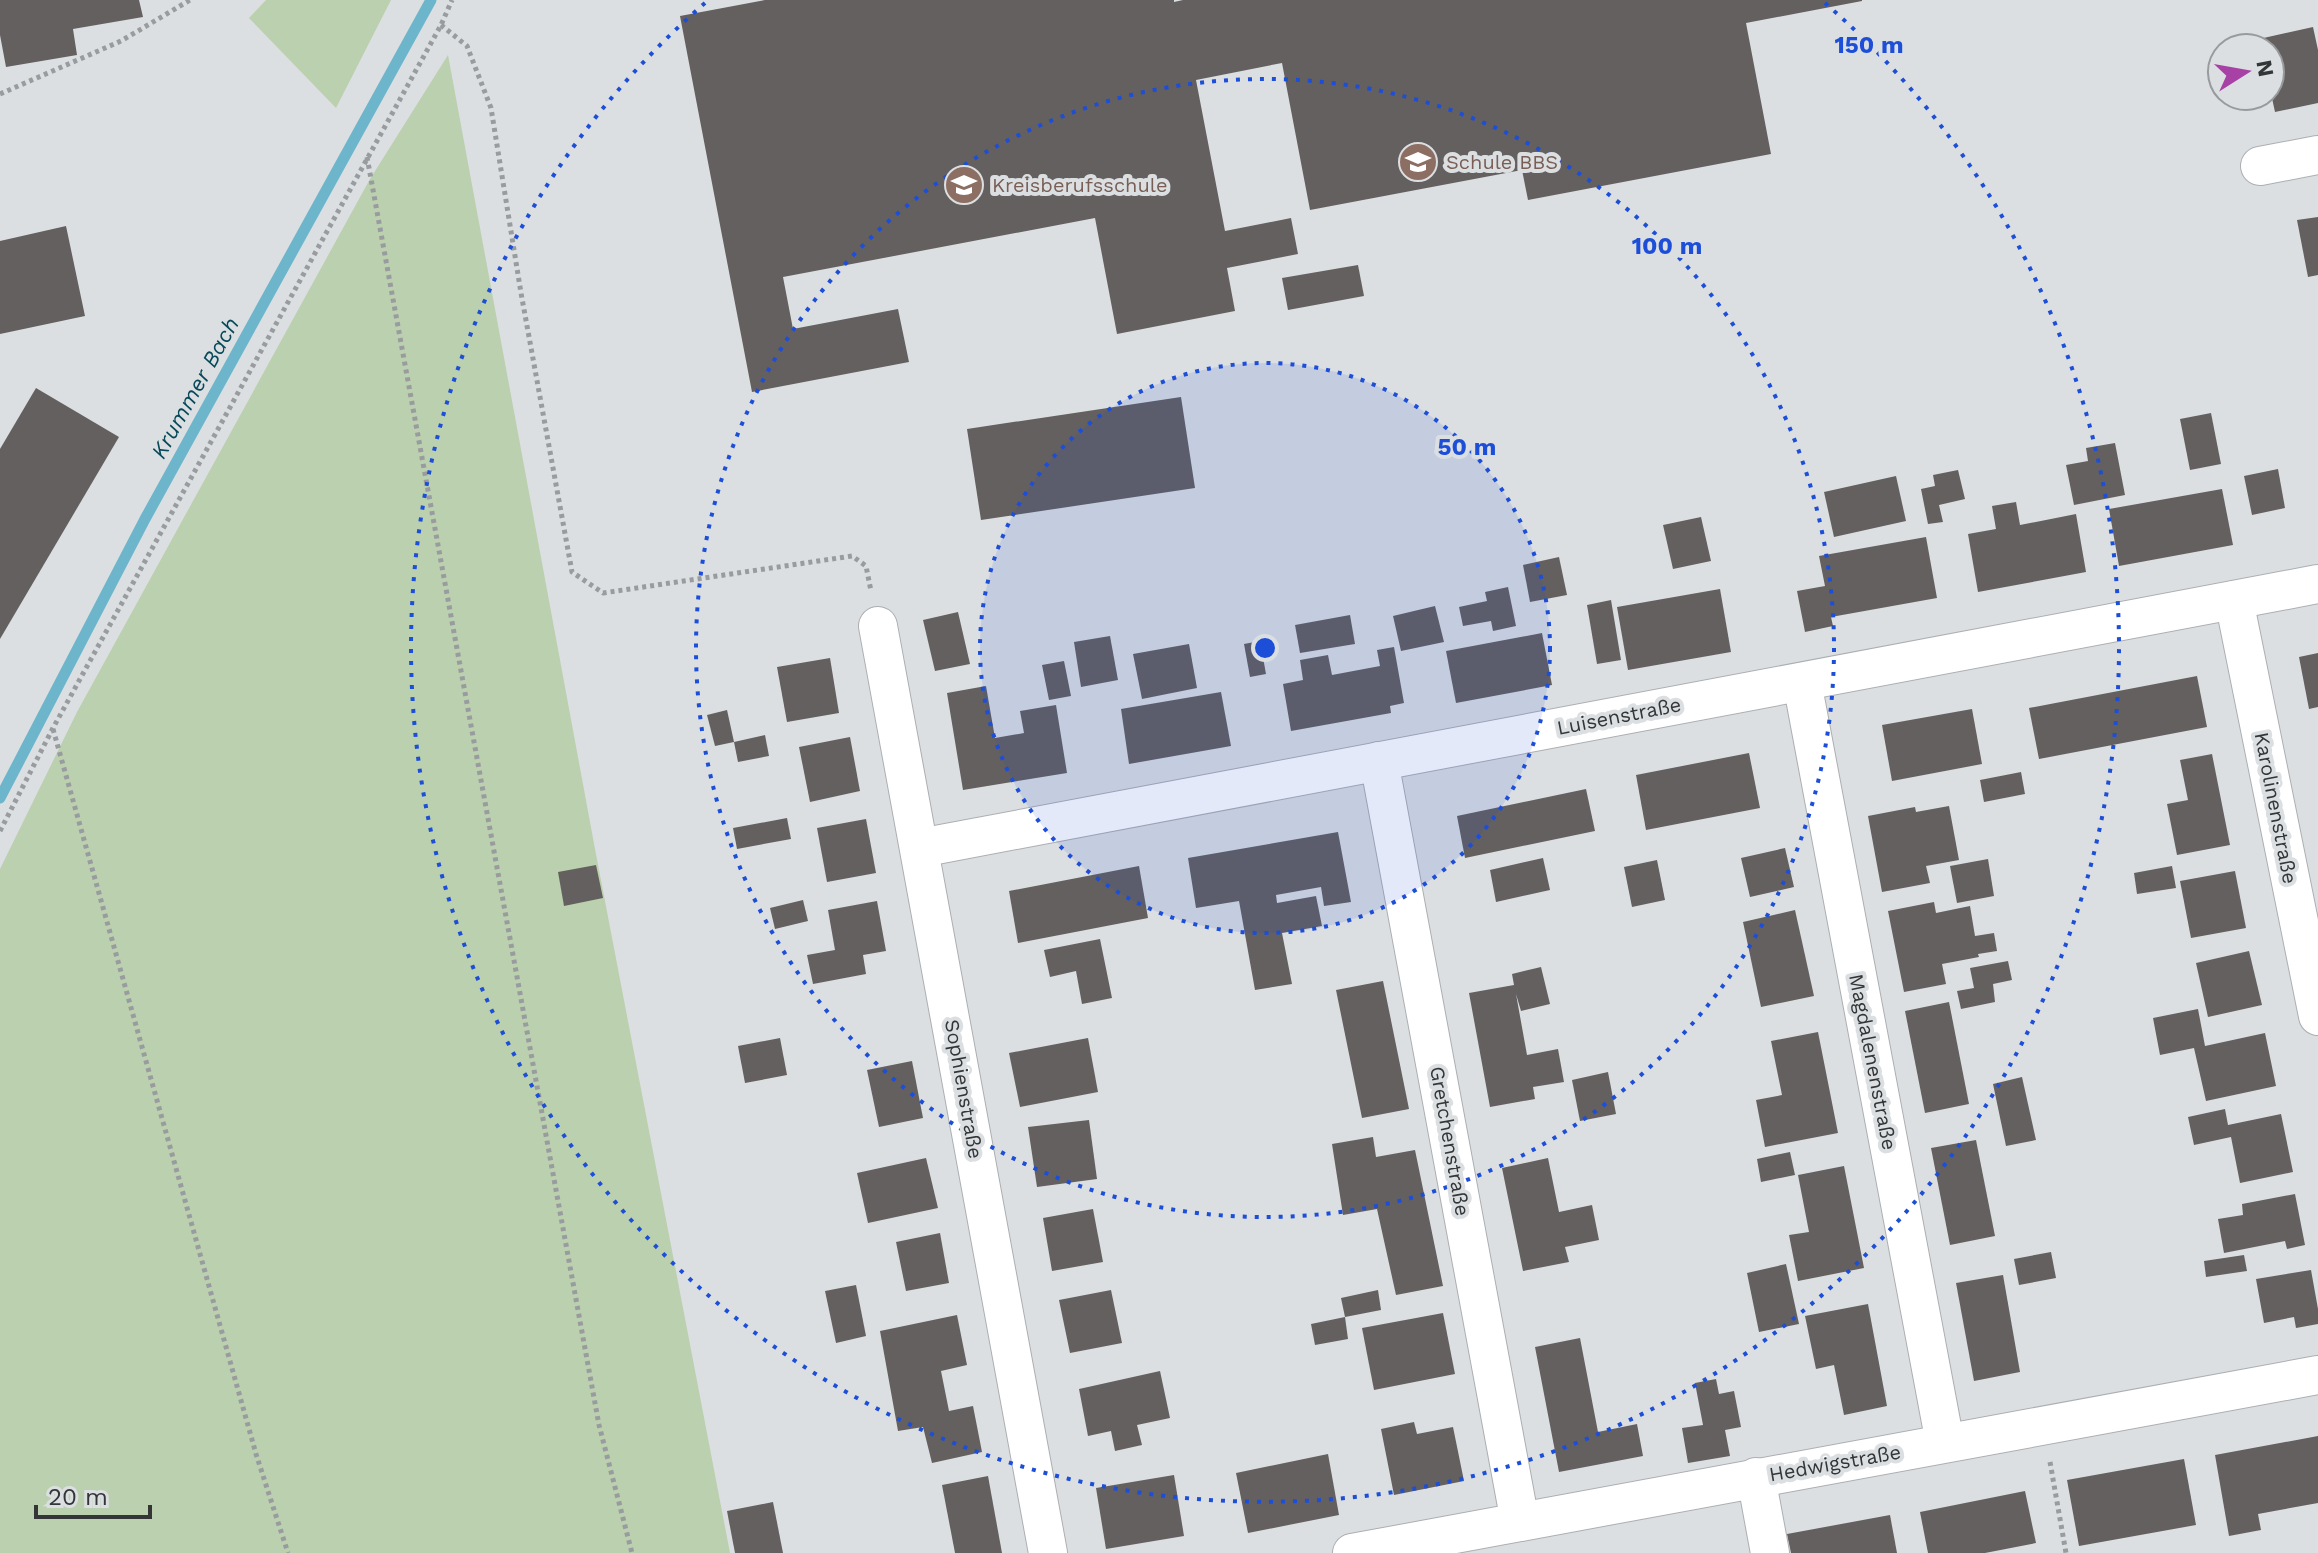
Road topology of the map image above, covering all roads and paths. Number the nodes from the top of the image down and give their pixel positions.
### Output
1 (190, 0) edge
2 (452, 0) edge
3 (441, 25) junction
4 (0, 94) edge
5 (2318, 155) edge
6 (367, 157) junction
7 (2260, 166) dead end
8 (2318, 584) edge
9 (2234, 600) junction
10 (878, 626) joint
11 (1802, 682) junction
12 (53, 728) junction
13 (1379, 761) junction
14 (0, 831) edge
15 (920, 848) junction
16 (2318, 1016) edge
17 (2318, 1375) edge
18 (2043, 1426) junction
19 (1945, 1443) junction
20 (1756, 1477) junction
21 (1520, 1522) junction
22 (288, 1553) edge
23 (632, 1553) edge
24 (1048, 1553) edge
25 (1352, 1553) edge
26 (1770, 1553) edge
27 (2066, 1553) edge

1 - 4 path
2 - 3 path
3 - 6 path
3 - 10 path
5 - 7 street
6 - 12 path
6 - 23 path
8 - 9 street, Luisenstraße
9 - 11 street, Luisenstraße
9 - 16 street, Karolinenstraße
10 - 15 street, Sophienstraße
11 - 13 street, Luisenstraße
11 - 19 street, Magdalenenstraße
12 - 14 path
12 - 22 path
13 - 15 street, Luisenstraße
13 - 21 street, Gretchenstraße
15 - 24 street, Sophienstraße
17 - 18 street, Hedwigstraße
18 - 19 street, Hedwigstraße
18 - 27 path
19 - 20 street, Hedwigstraße
20 - 21 street, Hedwigstraße
20 - 26 street
21 - 25 street, Hedwigstraße

